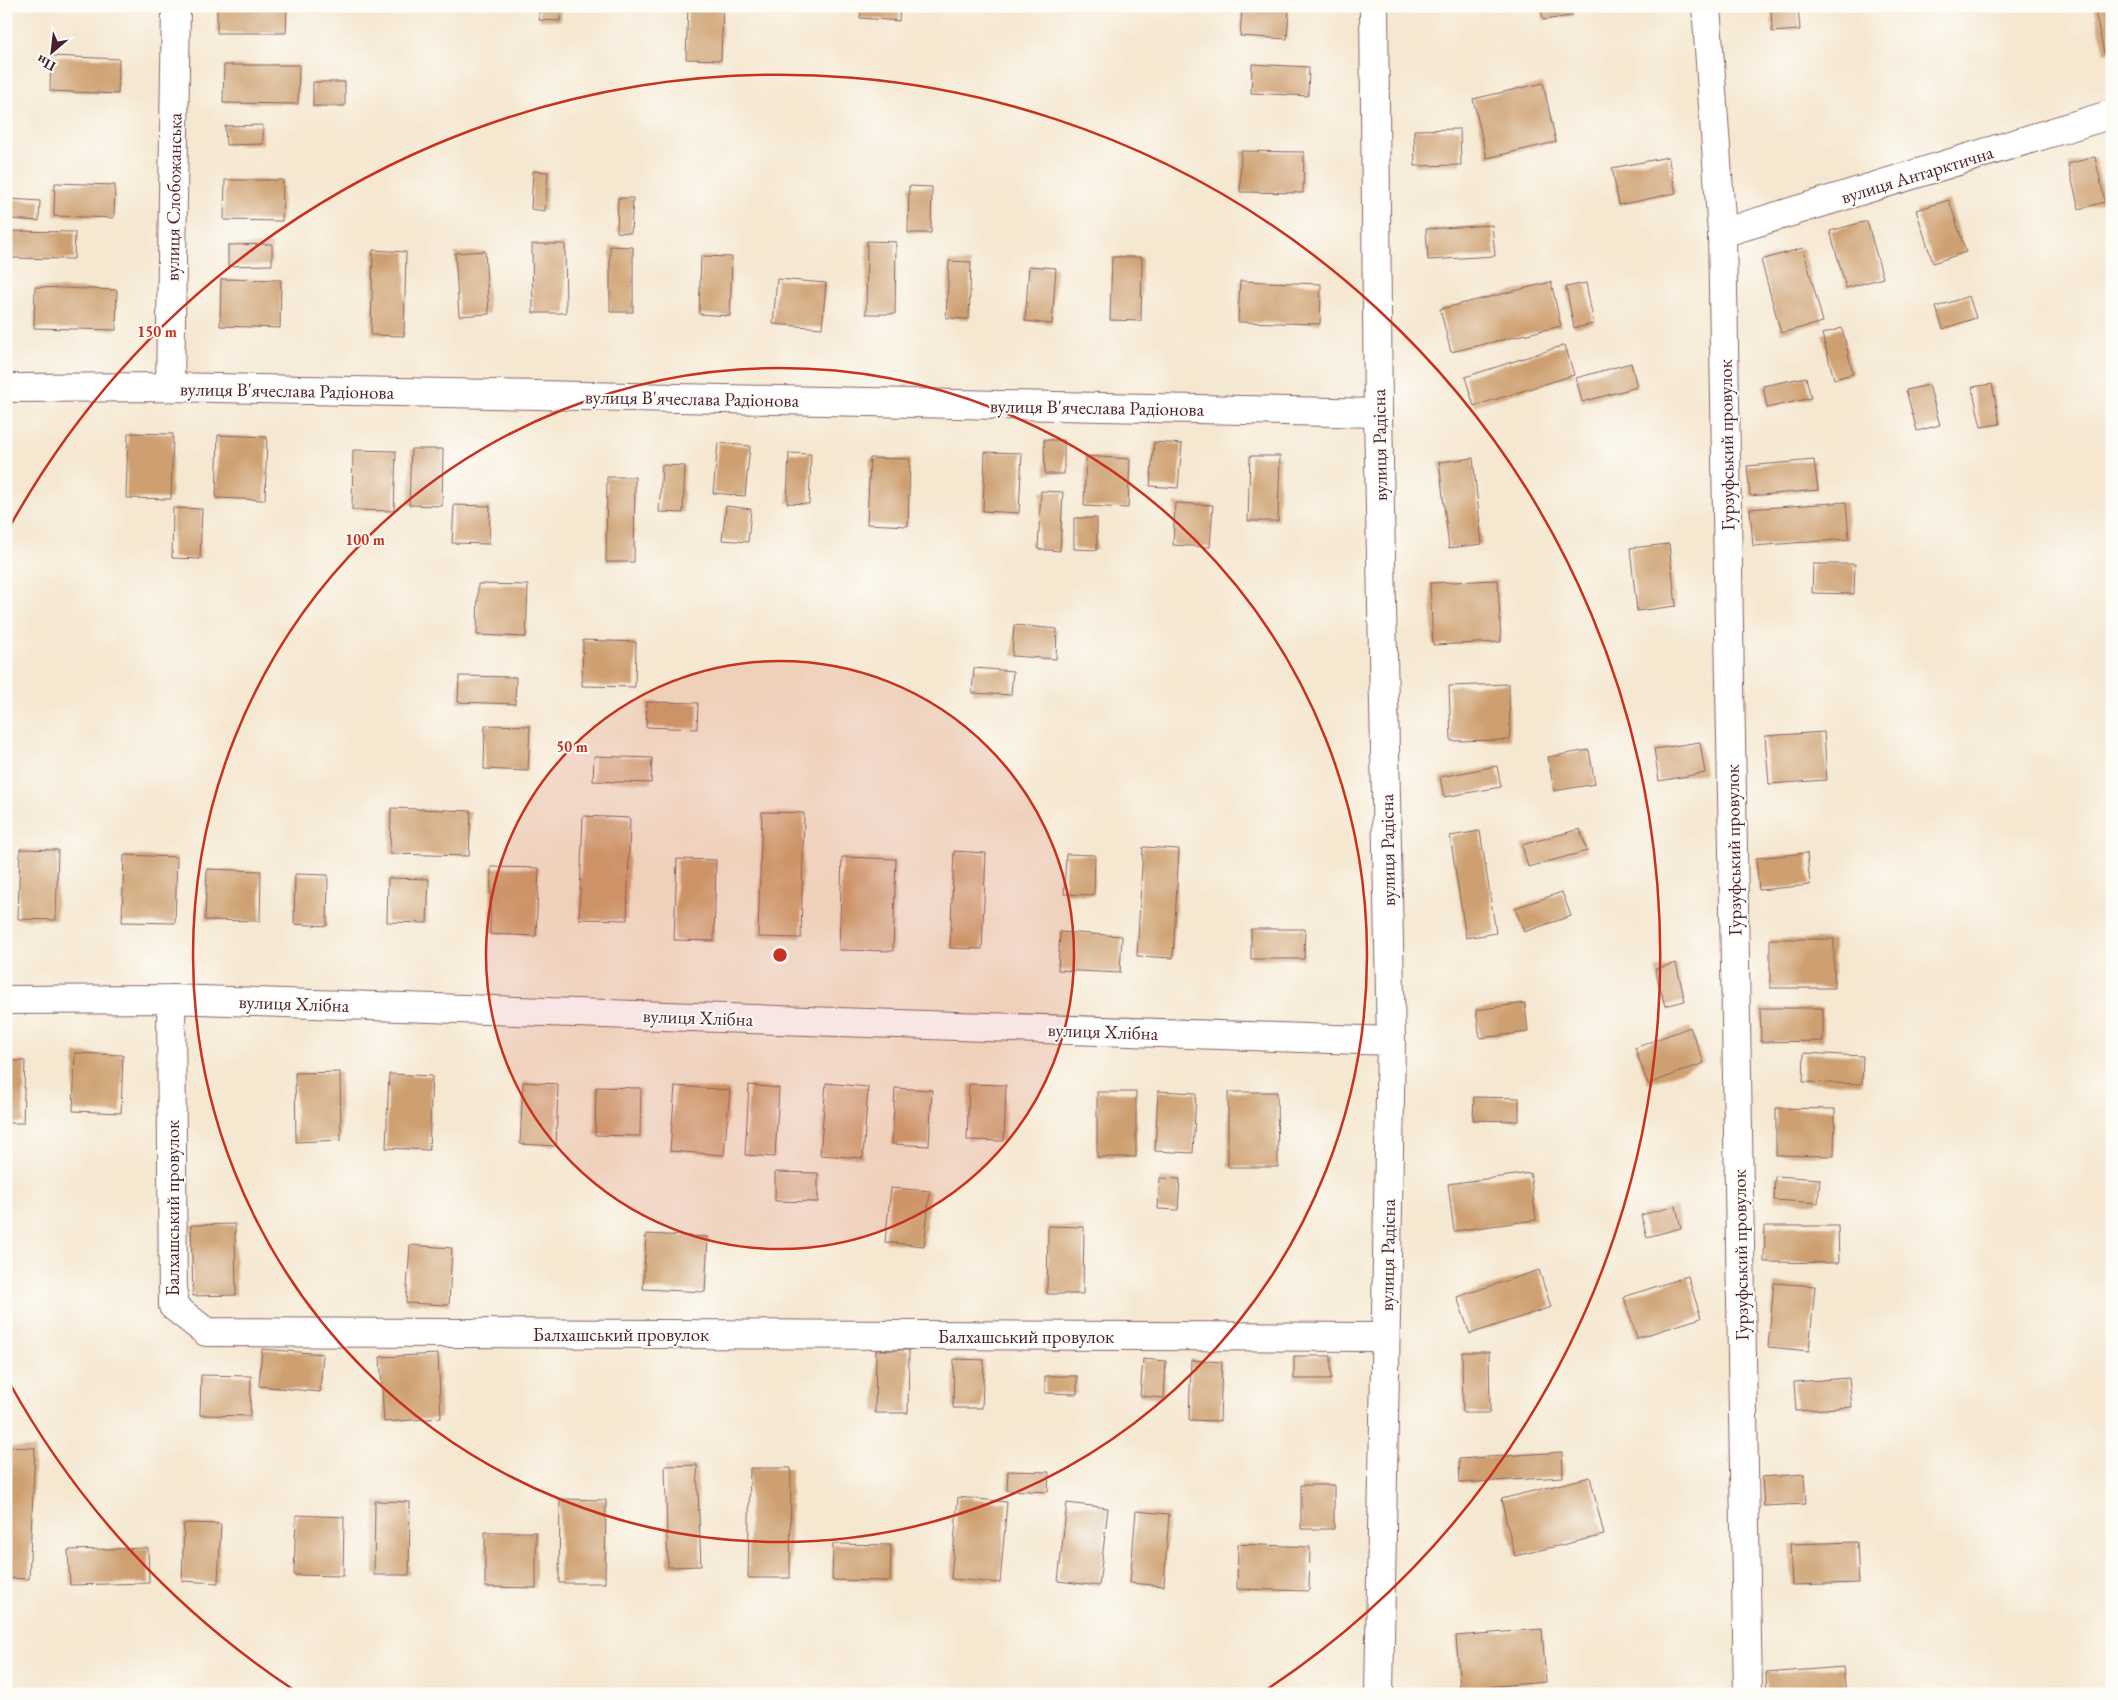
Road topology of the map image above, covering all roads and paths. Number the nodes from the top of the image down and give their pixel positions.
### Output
1 (176, 6) edge
2 (1374, 6) edge
3 (1706, 6) edge
4 (2112, 114) edge
5 (1722, 234) junction
6 (170, 387) junction
7 (6, 388) edge
8 (1378, 412) junction
9 (171, 999) junction
10 (6, 1000) edge
11 (1391, 1041) junction
12 (1385, 1338) junction
13 (1378, 1694) edge
14 (1748, 1694) edge

1 - 6 street, вулиця Слобожанська
2 - 8 street, вулиця Радісна
3 - 5 street, Гурзуфський провулок
4 - 5 street, вулиця Антарктична
5 - 14 street, Гурзуфський провулок
6 - 7 street, вулиця В'ячеслава Радіонова
6 - 8 street, вулиця В'ячеслава Радіонова
8 - 11 street, вулиця Радісна
9 - 10 street, вулиця Хлібна
9 - 11 street, вулиця Хлібна
9 - 12 street, Балхашський провулок
11 - 12 street, вулиця Радісна
12 - 13 street, вулиця Радісна

